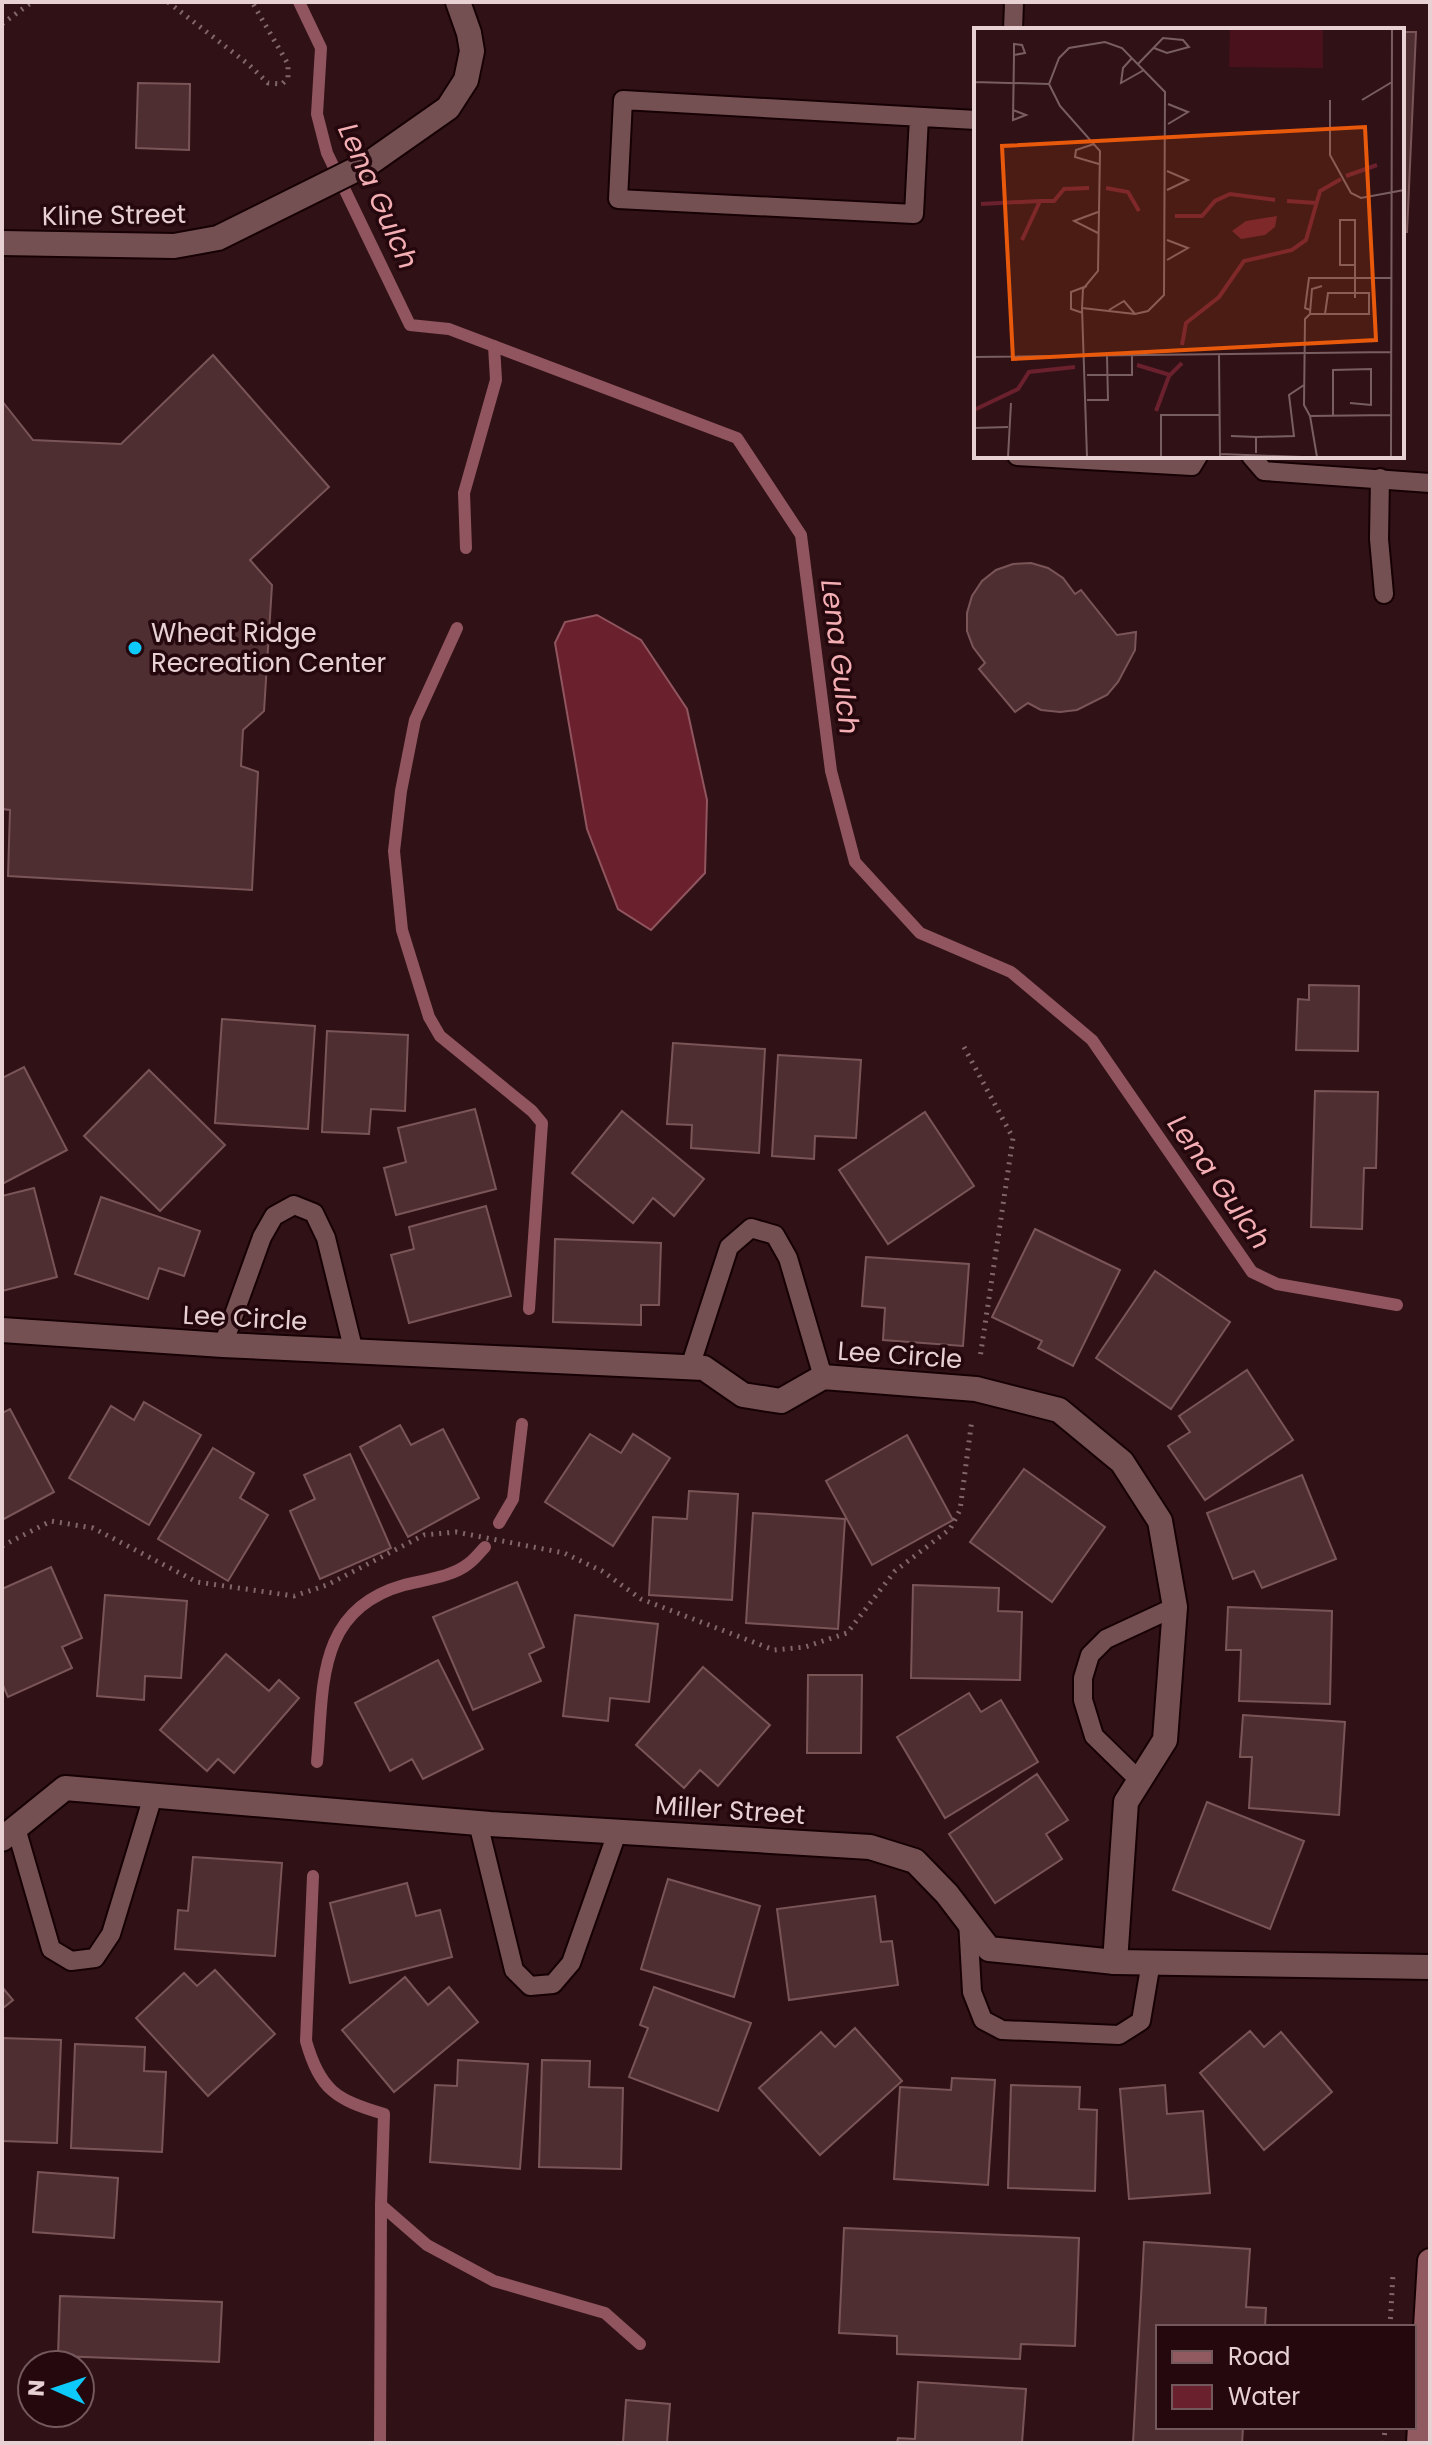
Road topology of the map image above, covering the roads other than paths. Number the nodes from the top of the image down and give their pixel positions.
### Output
1 (458, 2) edge
2 (1014, 2) edge
3 (1013, 28) edge
4 (919, 117) junction
5 (974, 120) edge
6 (2, 243) edge
7 (1052, 458) edge
8 (1197, 458) edge
9 (1253, 458) edge
10 (1380, 478) junction
11 (1430, 483) edge
12 (1384, 594) dead end
13 (2, 1330) edge
14 (223, 1345) junction
15 (354, 1352) junction
16 (690, 1367) junction
17 (823, 1377) junction
18 (1175, 1607) junction
19 (1140, 1781) junction
20 (153, 1796) junction
21 (478, 1823) junction
22 (618, 1830) junction
23 (9, 1833) edge
24 (968, 1921) junction
25 (1115, 1962) junction
26 (1151, 1962) junction
27 (1430, 1967) edge
28 (1430, 2261) edge
29 (1419, 2443) edge

1 - 6 street, Kline Street
2 - 3 lane
4 - 4 lane
4 - 5 lane
7 - 8 lane
9 - 10 lane
10 - 11 lane
10 - 12 lane
13 - 14 street, Lee Circle
14 - 15 street, Lee Circle
14 - 15 lane
15 - 16 street, Lee Circle
16 - 17 street, Lee Circle
16 - 17 lane
17 - 18 street, Lee Circle
18 - 19 street, Lee Circle
18 - 19 lane
19 - 25 street, Lee Circle
20 - 21 street, Miller Street
20 - 23 street, Miller Street
20 - 23 lane
21 - 22 street, Miller Street
21 - 22 lane
22 - 24 street, Miller Street
24 - 25 street, Miller Street
24 - 26 lane
25 - 26 street, Miller Street
26 - 27 street, Miller Street
28 - 29 street

